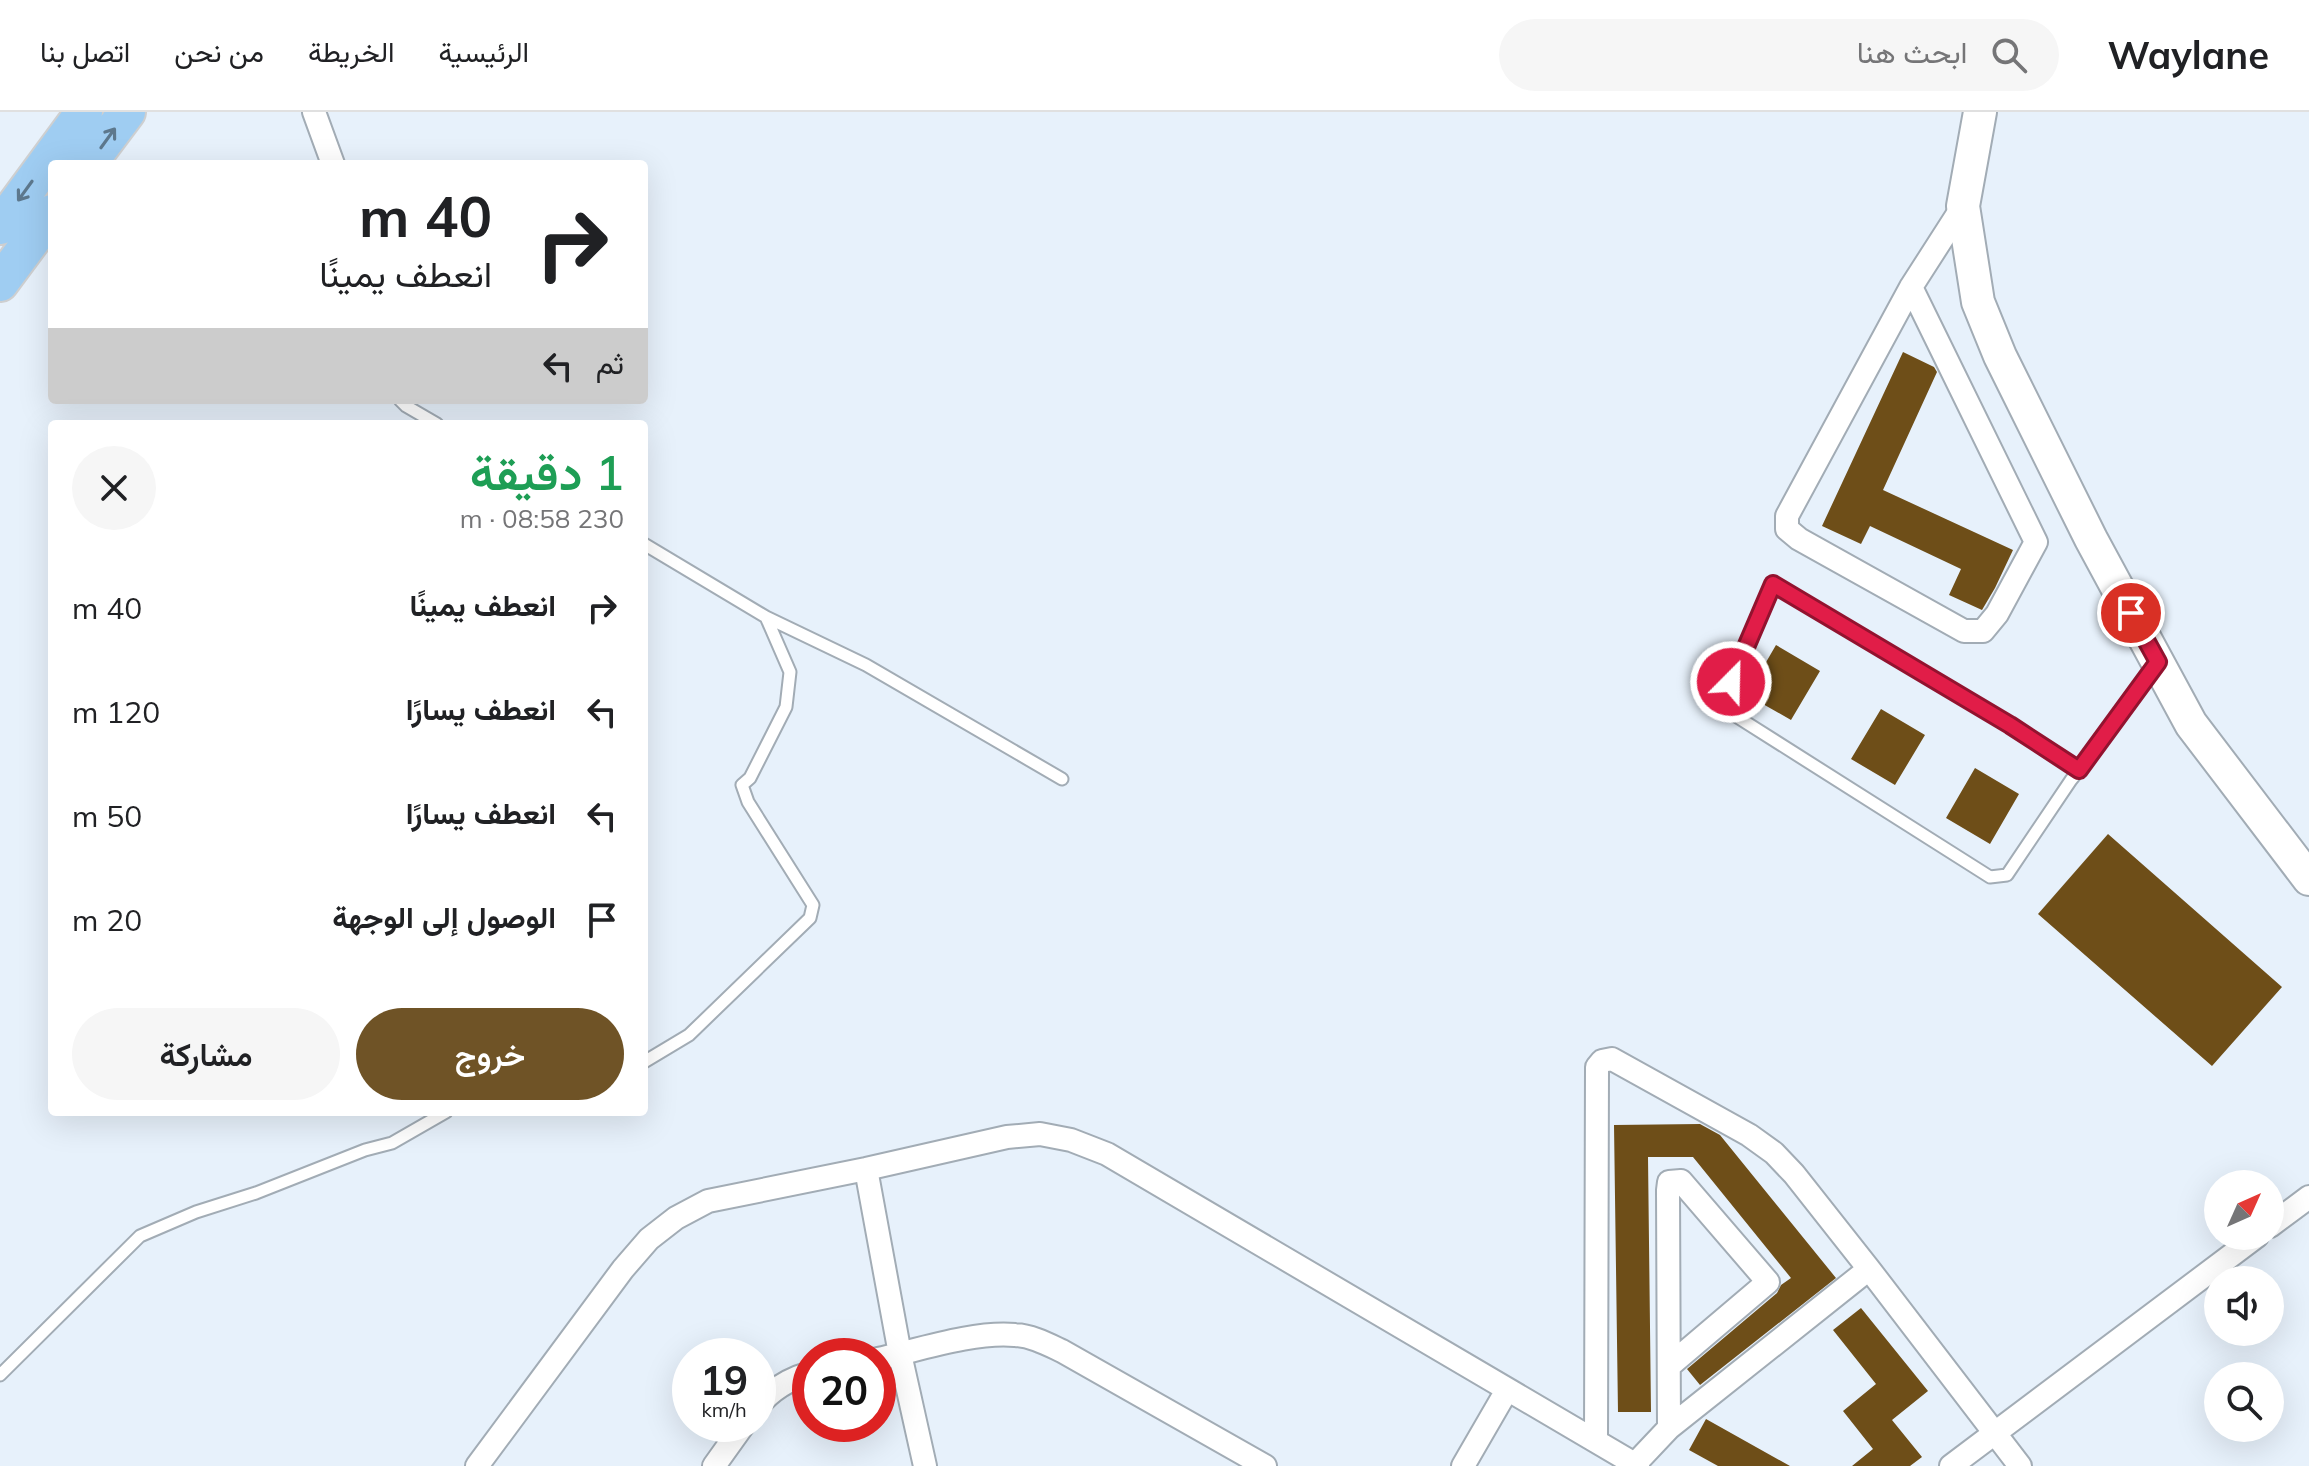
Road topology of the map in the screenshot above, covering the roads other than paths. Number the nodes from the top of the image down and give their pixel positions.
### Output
1 (84, 112) edge
2 (127, 112) edge
3 (314, 112) edge
4 (1980, 112) edge
5 (49, 160) edge
6 (91, 160) edge
7 (332, 160) edge
8 (48, 161) edge
9 (1963, 206) junction
10 (48, 218) edge
11 (0, 226) edge
12 (0, 283) edge
13 (1911, 287) junction
14 (404, 404) edge
15 (430, 420) edge
16 (648, 546) edge
17 (766, 617) junction
18 (2158, 662) junction
19 (2079, 770) junction
20 (1062, 779) dead end
21 (2309, 879) edge
22 (648, 1060) edge
23 (439, 1116) edge
24 (866, 1169) junction
25 (2309, 1197) edge
26 (2284, 1216) edge
27 (2238, 1250) edge
28 (1869, 1269) junction
29 (887, 1338) edge
30 (896, 1356) edge
31 (1669, 1366) junction
32 (0, 1375) edge
33 (896, 1378) edge
34 (1507, 1390) junction
35 (1669, 1428) junction
36 (1995, 1432) junction
37 (1596, 1441) junction
38 (731, 1442) edge
39 (1636, 1465) edge
40 (477, 1466) edge
41 (714, 1466) edge
42 (925, 1466) edge
43 (1265, 1466) edge
44 (1463, 1466) edge
45 (1951, 1466) edge
46 (2020, 1466) edge

1 -> 5 main road
6 -> 2 main road
3 - 7 street
4 - 9 main road
8 -> 11 main road
9 - 13 street
9 - 18 main road
10 - 12 main road
13 - 13 street
14 - 15 lane
16 - 17 lane
17 - 20 lane
17 - 22 lane
18 - 19 lane
18 - 21 main road
19 - 19 lane
23 - 32 lane
24 - 29 street
24 - 34 street
24 - 40 street
25 - 26 street
27 - 36 street
28 - 35 street
28 - 36 street
28 - 37 street
30 - 43 street
31 - 31 street
31 - 35 street
33 - 42 street
34 - 37 street
34 - 44 street
35 - 39 street
36 - 45 street
36 - 46 street
37 - 39 street
38 - 41 street

